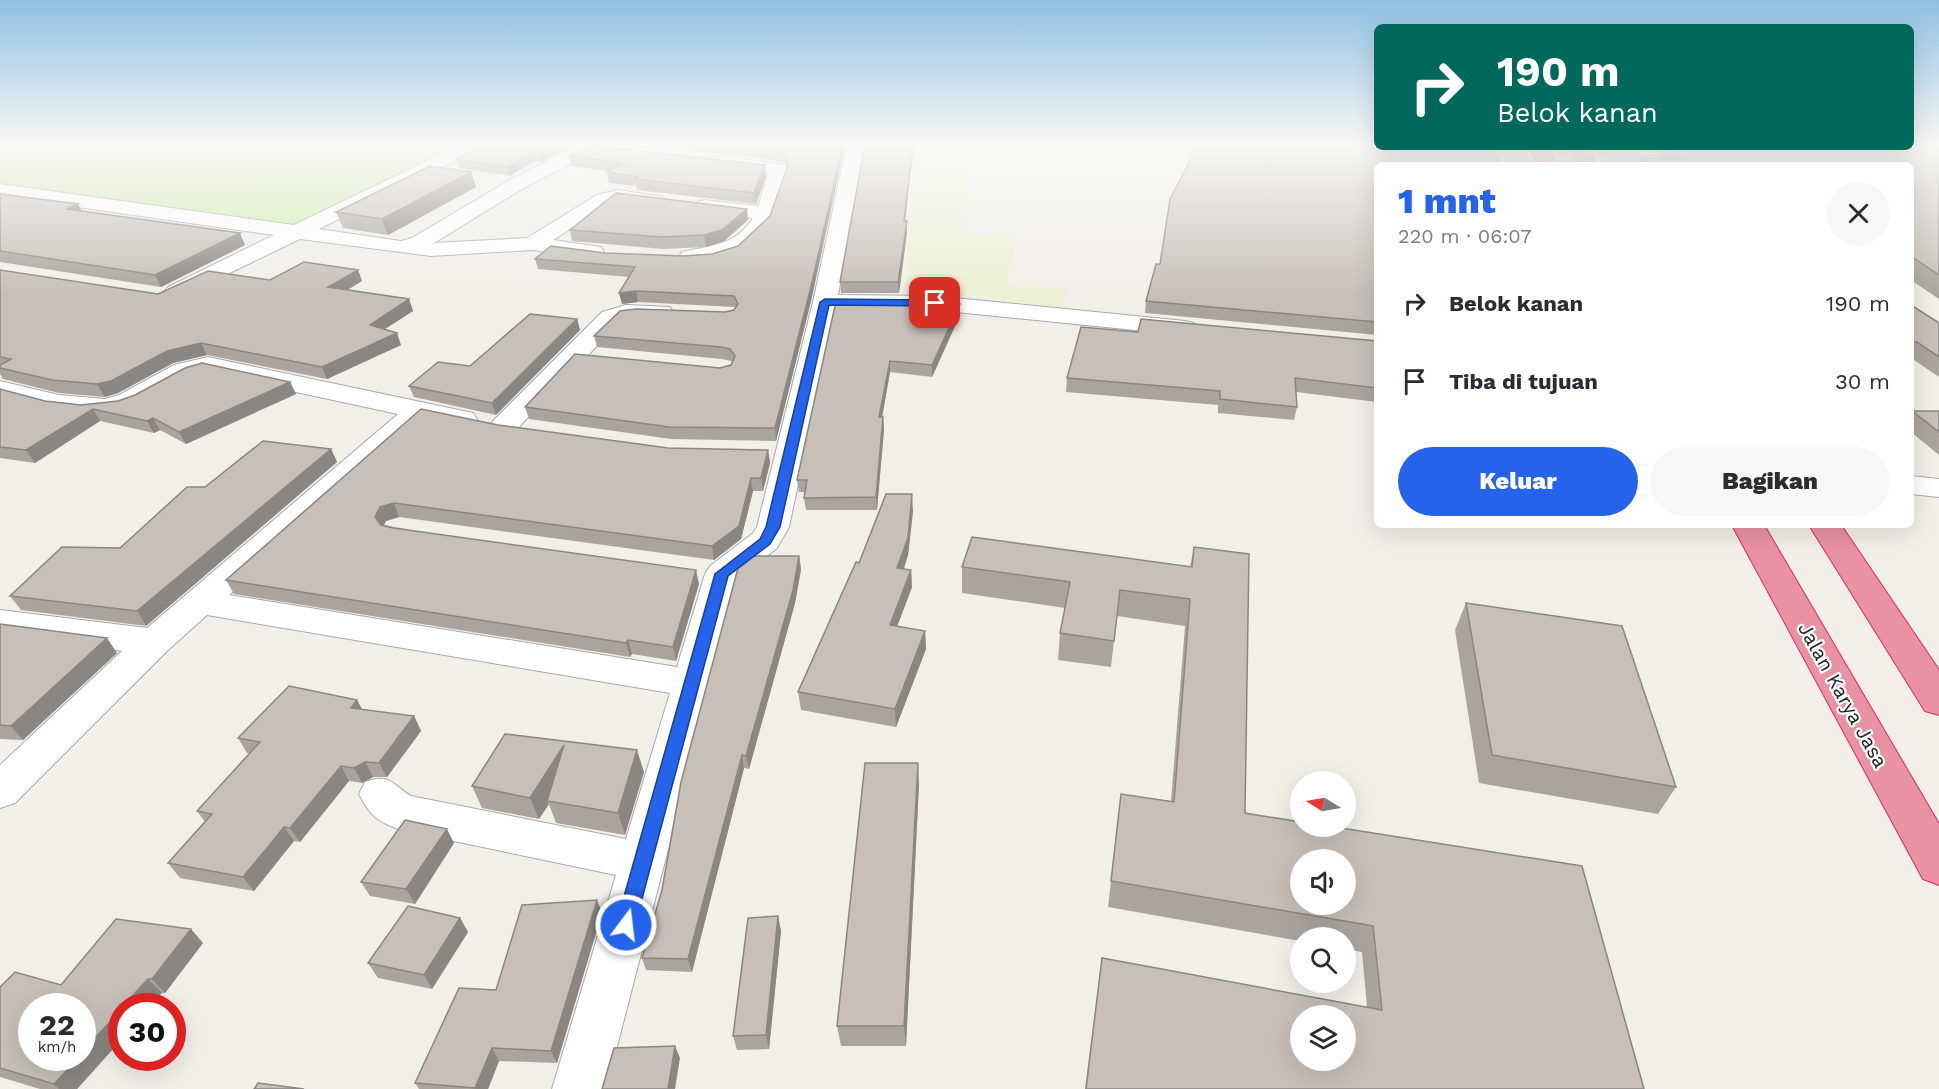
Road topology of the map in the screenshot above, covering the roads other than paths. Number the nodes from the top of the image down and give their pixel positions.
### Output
1 (34, 195) edge
2 (373, 195) edge
3 (498, 195) edge
4 (771, 195) edge
5 (846, 195) edge
6 (765, 213) junction
7 (298, 232) junction
8 (532, 244) junction
9 (410, 246) junction
10 (618, 254) edge
11 (674, 256) edge
12 (157, 296) edge
13 (825, 302) junction
14 (682, 313) edge
15 (1213, 330) edge
16 (571, 355) junction
17 (606, 358) edge
18 (0, 389) edge
19 (419, 410) junction
20 (503, 427) junction
21 (538, 431) edge
22 (1914, 485) edge
23 (1939, 488) edge
24 (1750, 528) edge
25 (1827, 528) edge
26 (198, 602) junction
27 (0, 622) edge
28 (154, 642) junction
29 (692, 683) junction
30 (1939, 701) edge
31 (0, 791) edge
32 (380, 794) dead end
33 (643, 861) junction
34 (1939, 865) edge
35 (579, 1089) edge

1 - 7 street
2 - 7 street
3 - 9 street
4 - 6 street
5 - 13 street
6 - 8 street
6 - 11 street
7 - 9 street
7 - 12 street
8 - 9 street
8 - 10 street
13 - 15 street
13 - 29 street
14 - 16 street
16 - 17 street
16 - 20 street
18 - 19 street
19 - 20 street
19 - 26 street
20 - 21 street
22 - 23 street
24 - 34 highway, Jalan Karya Jasa
25 - 30 highway
26 - 28 street
26 - 29 street
27 - 28 street
28 - 31 street
29 - 33 street
32 - 33 street
33 - 35 street

